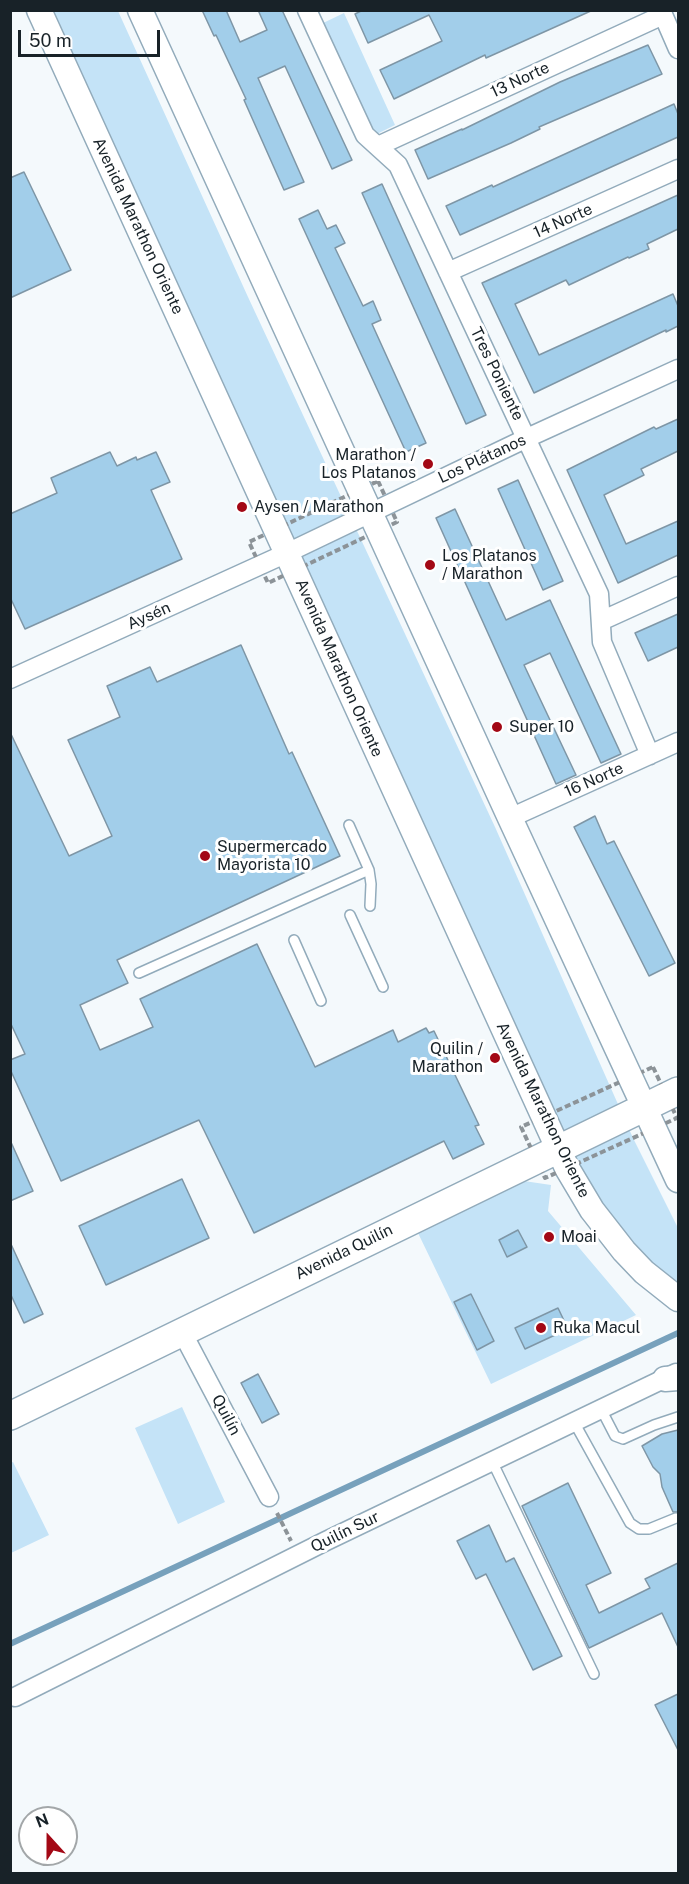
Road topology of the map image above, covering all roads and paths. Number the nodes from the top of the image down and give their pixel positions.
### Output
1 (39, 10) edge
2 (140, 10) edge
3 (307, 10) edge
4 (662, 13) edge
5 (676, 40) edge
6 (378, 146) junction
7 (678, 169) edge
8 (448, 272) junction
9 (678, 369) edge
10 (527, 438) junction
11 (370, 512) junction
12 (287, 553) junction
13 (678, 586) edge
14 (600, 621) junction
15 (10, 679) edge
16 (678, 742) edge
17 (650, 755) junction
18 (510, 818) junction
19 (349, 825) dead end
20 (369, 870) junction
21 (370, 906) dead end
22 (350, 915) dead end
23 (294, 940) dead end
24 (139, 973) dead end
25 (383, 987) dead end
26 (321, 1001) dead end
27 (678, 1091) edge
28 (644, 1107) junction
29 (557, 1148) junction
30 (678, 1180) edge
31 (678, 1299) edge
32 (182, 1332) junction
33 (674, 1376) edge
34 (601, 1409) junction
35 (10, 1416) edge
36 (678, 1417) edge
37 (574, 1422) junction
38 (492, 1461) junction
39 (271, 1501) joint
40 (676, 1518) dead end
41 (286, 1531) dead end
42 (594, 1674) dead end
43 (15, 1697) dead end

1 - 12 main road, Avenida Marathon Oriente
2 - 11 main road
3 - 6 street, Tres Poniente
4 - 5 street
4 - 6 street, 13 Norte
6 - 8 street, Tres Poniente
7 - 8 street, 14 Norte
8 - 10 street, Tres Poniente
9 - 10 street, Los Plátanos
10 - 11 street, Los Plátanos
10 - 14 street, Tres Poniente
11 - 12 street, Los Plátanos
11 - 18 main road
12 - 15 street, Aysén
12 - 29 main road, Avenida Marathon Oriente
13 - 14 street
14 - 17 street, Tres Poniente
16 - 17 street, 16 Norte
17 - 18 street, 16 Norte
18 - 28 main road
19 - 20 lane
20 - 21 lane
20 - 24 lane
22 - 25 lane
23 - 26 lane
27 - 28 main road, Avenida Quilín
28 - 29 main road, Avenida Quilín
28 - 30 main road
29 - 31 main road, Avenida Marathon Oriente
29 - 32 main road, Avenida Quilín
32 - 35 main road, Avenida Quilín
32 - 39 street, Quilín
33 - 34 street, Quilín Sur
34 - 36 lane
34 - 37 street, Quilín Sur
37 - 38 street, Quilín Sur
37 - 40 lane
38 - 42 lane
38 - 43 street, Quilín Sur
39 - 41 path

